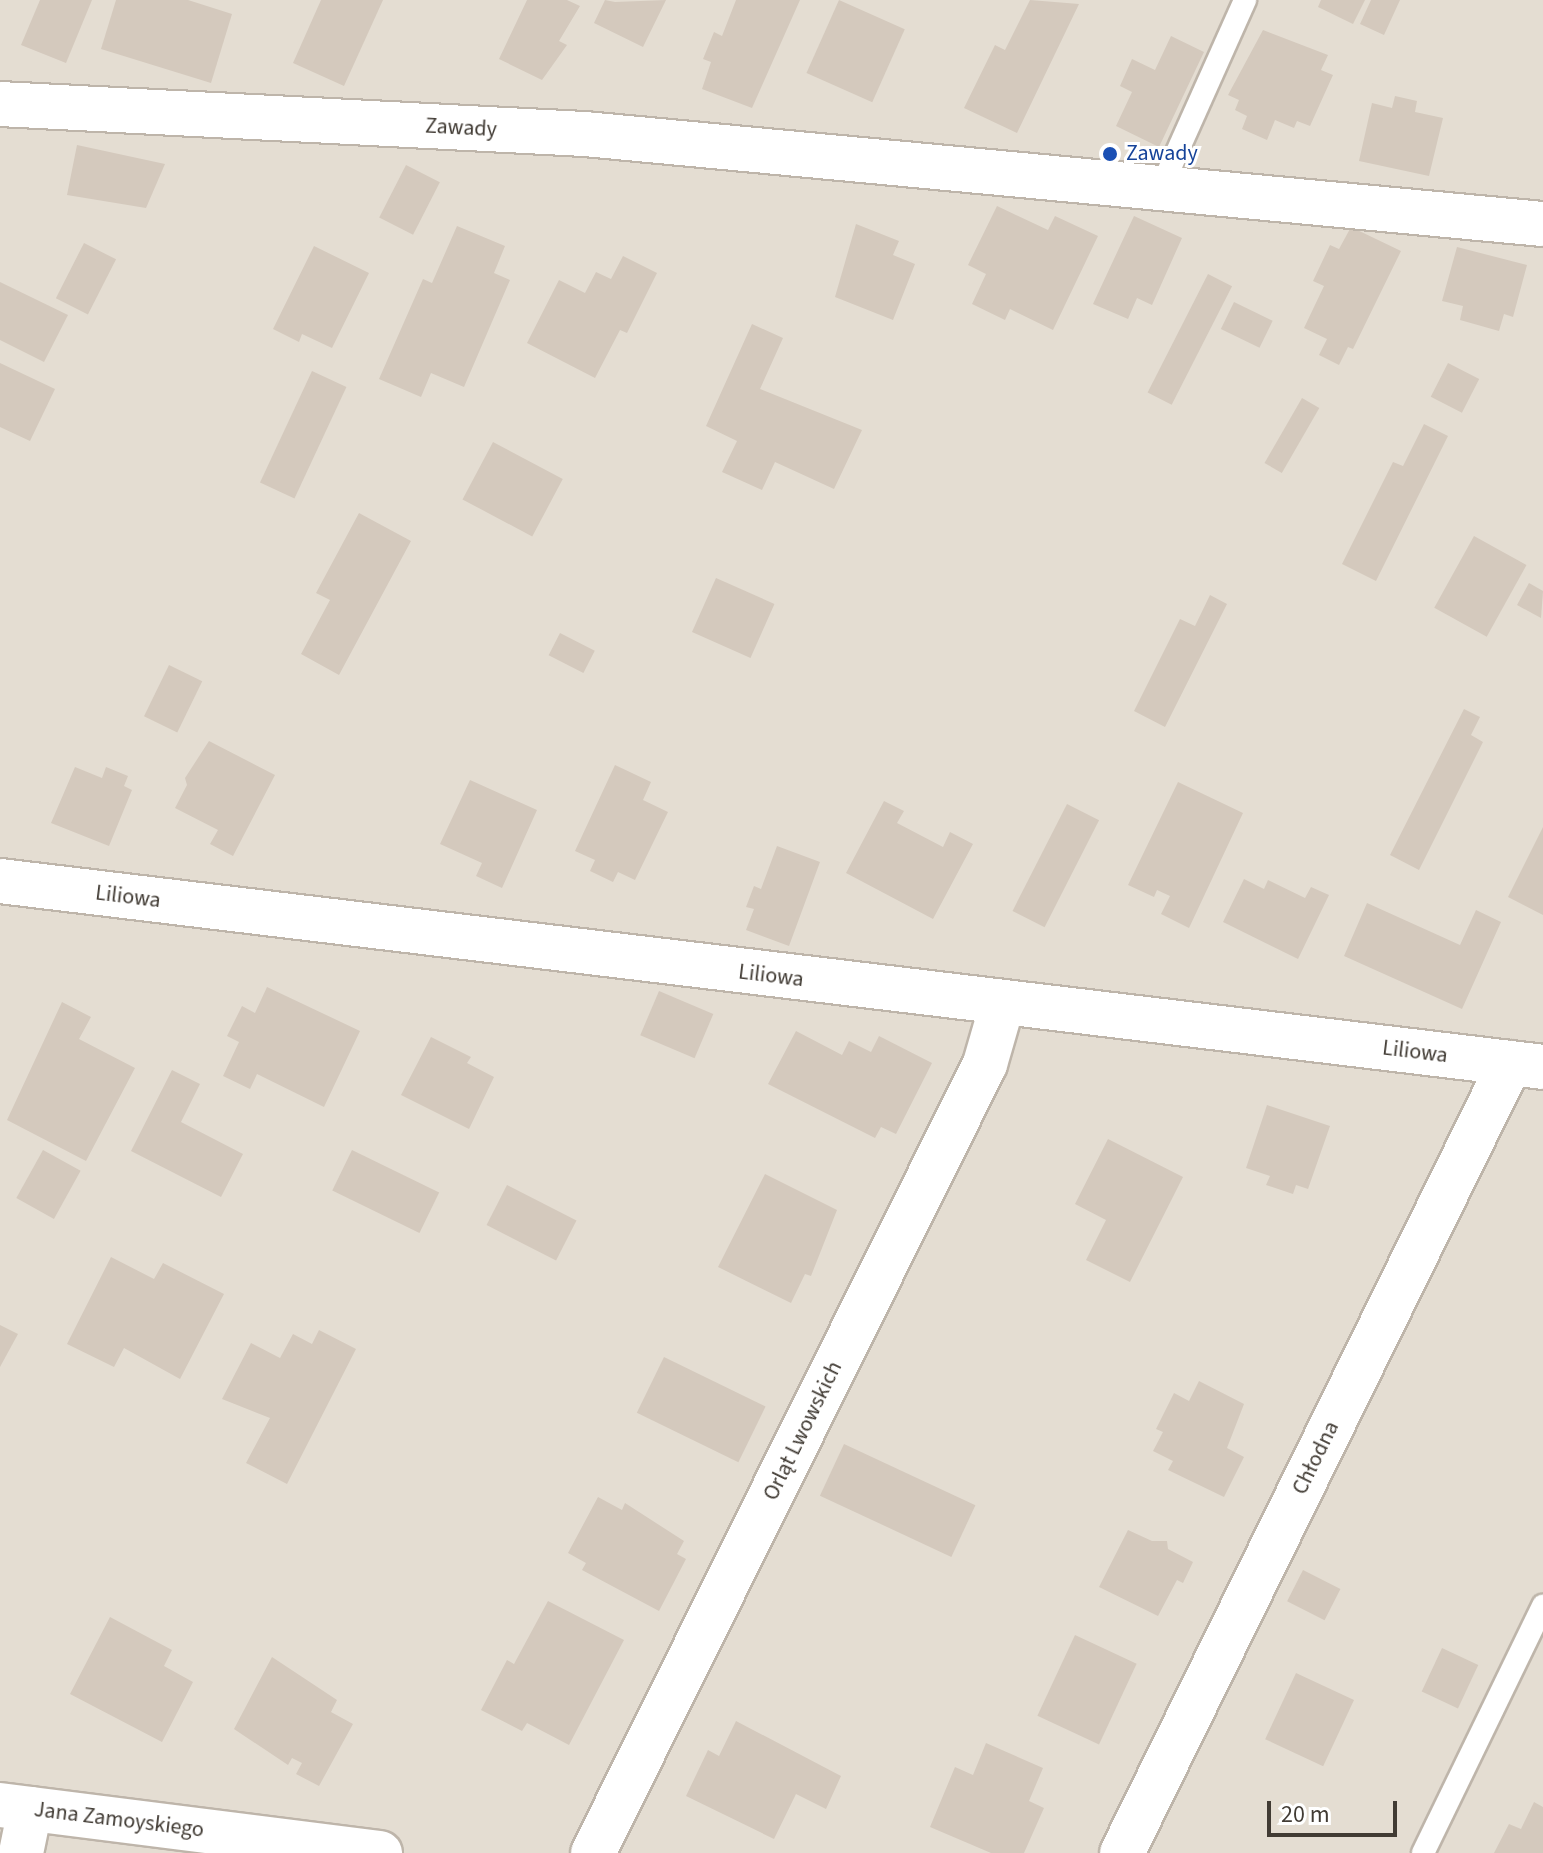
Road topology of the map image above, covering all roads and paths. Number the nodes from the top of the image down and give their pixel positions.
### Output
1 (1245, 0) edge
2 (0, 104) edge
3 (1161, 188) junction
4 (1543, 224) edge
5 (0, 881) edge
6 (1002, 1005) junction
7 (1526, 1065) edge
8 (1543, 1606) edge
9 (15, 1807) edge
10 (21, 1853) edge
11 (380, 1853) edge
12 (593, 1853) edge
13 (1122, 1853) edge
14 (1423, 1853) edge

1 - 3 lane
2 - 3 street, Zawady
3 - 4 street, Zawady
5 - 6 street, Liliowa
6 - 7 street, Liliowa
6 - 12 street, Orląt Lwowskich
7 - 13 street, Chłodna
8 - 14 lane
9 - 10 street
9 - 11 street, Jana Zamoyskiego

